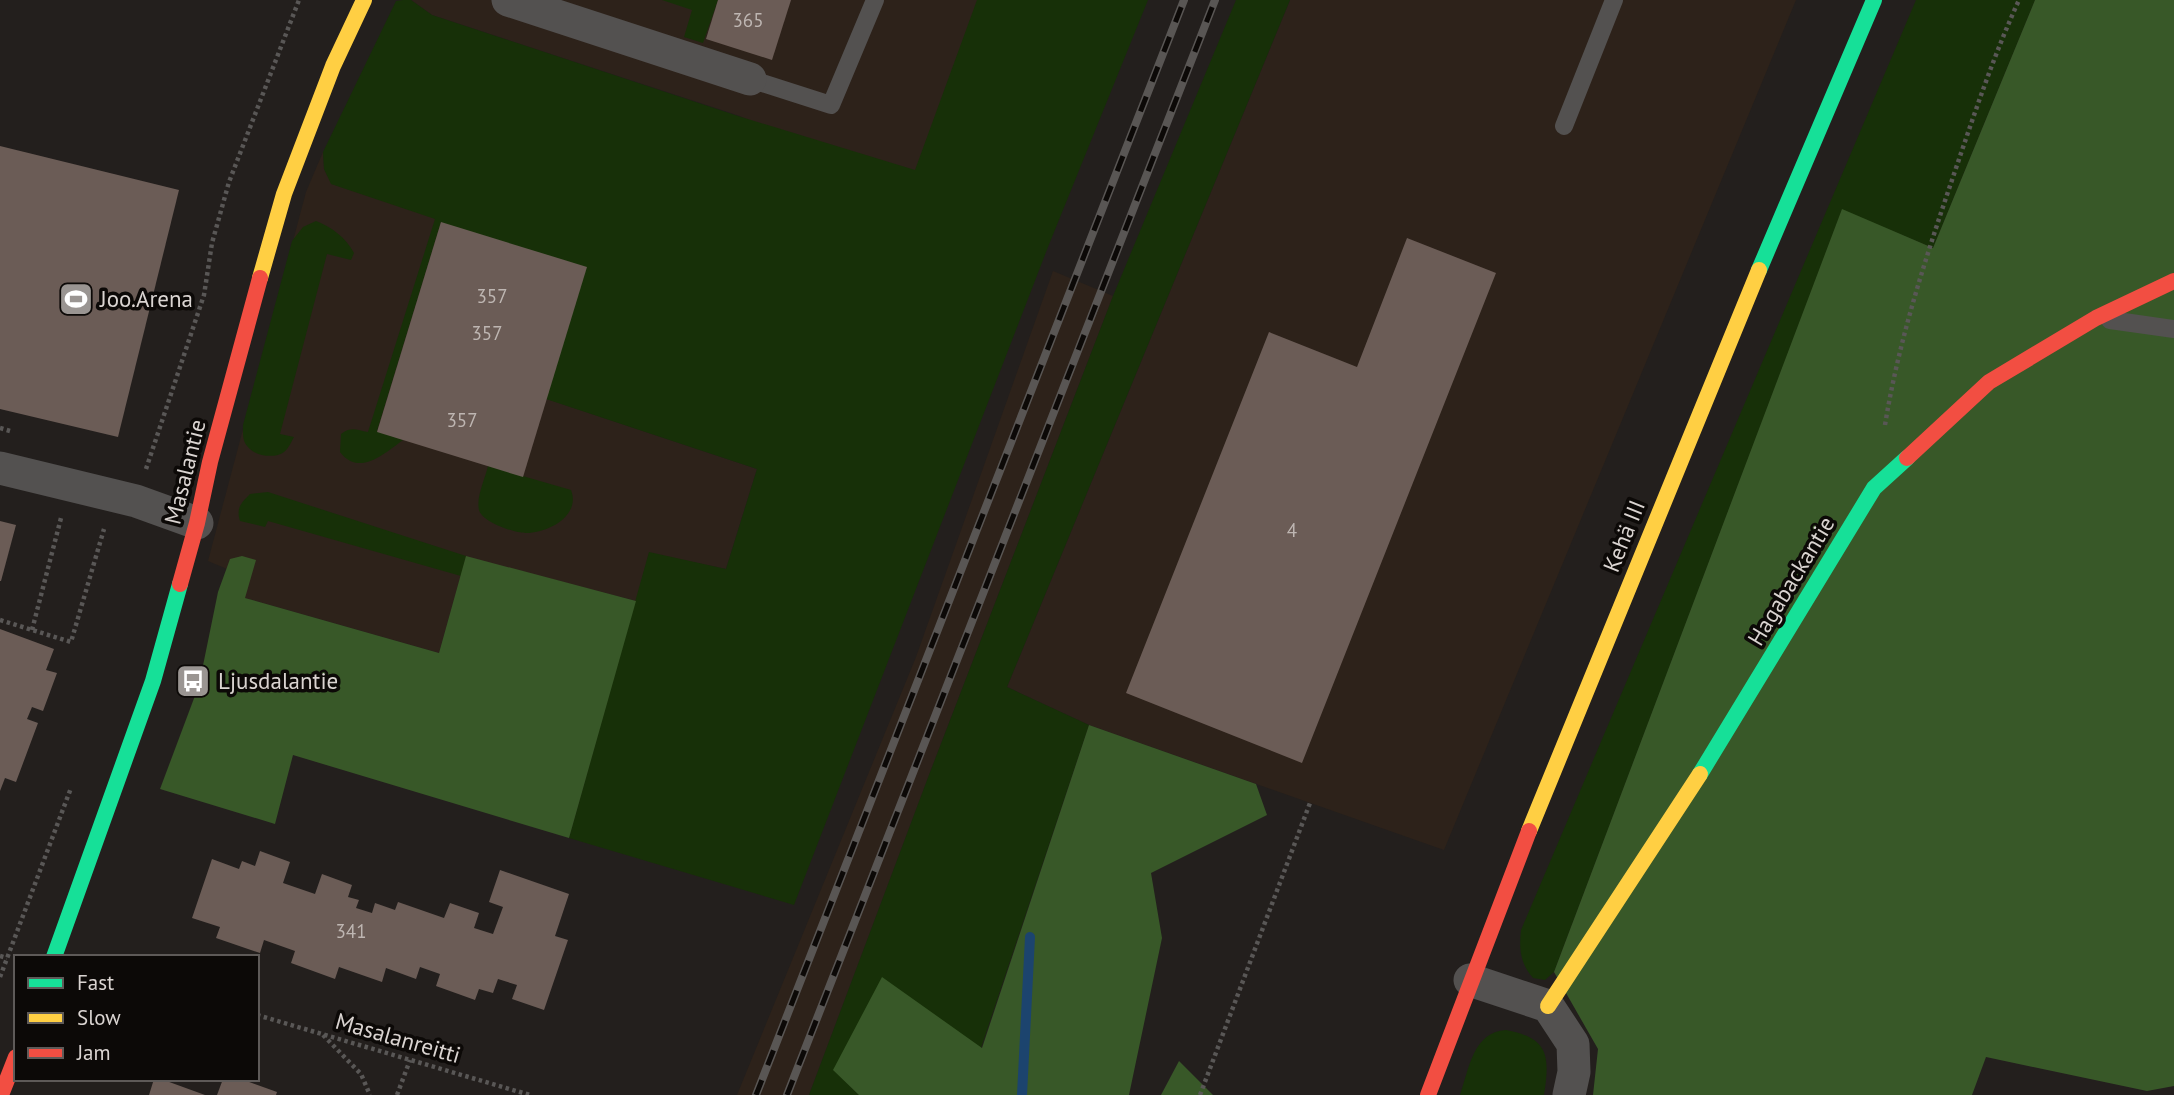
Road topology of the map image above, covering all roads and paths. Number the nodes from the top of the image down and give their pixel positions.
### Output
1 (299, 0) edge
2 (364, 0) edge
3 (508, 0) edge
4 (875, 0) edge
5 (1614, 0) edge
6 (1874, 0) edge
7 (2019, 0) edge
8 (750, 79) joint
9 (1564, 126) dead end
10 (2174, 281) edge
11 (2096, 318) junction
12 (2174, 329) edge
13 (147, 465) dead end
14 (0, 468) edge
15 (1874, 488) junction
16 (63, 510) dead end
17 (107, 522) dead end
18 (197, 523) junction
19 (0, 620) edge
20 (32, 630) junction
21 (1310, 803) dead end
22 (55, 955) edge
23 (0, 956) edge
24 (8, 958) dead end
25 (1470, 980) junction
26 (1548, 1006) junction
27 (259, 1015) edge
28 (323, 1034) junction
29 (410, 1060) junction
30 (14, 1062) edge
31 (1, 1095) edge
32 (370, 1095) edge
33 (397, 1095) edge
34 (530, 1095) edge
35 (1200, 1095) edge
36 (1428, 1095) edge
37 (1570, 1095) edge

1 - 13 path
2 - 18 main road, Masalantie
3 - 8 street
4 - 8 lane
5 - 9 lane
6 - 25 main road, Kehä III
7 - 15 path
10 - 11 main road, Hagabackantie
11 - 12 lane
11 - 15 main road, Hagabackantie
14 - 18 street
15 - 26 main road, Hagabackantie
16 - 20 path
17 - 20 path
18 - 22 main road, Masalantie
19 - 20 path
21 - 35 path
23 - 24 path
25 - 26 street
25 - 36 main road, Kehä III
26 - 37 street
27 - 28 path, Masalanreitti
28 - 29 path, Masalanreitti
28 - 32 path
29 - 33 path
29 - 34 path, Masalanreitti
30 - 31 main road

